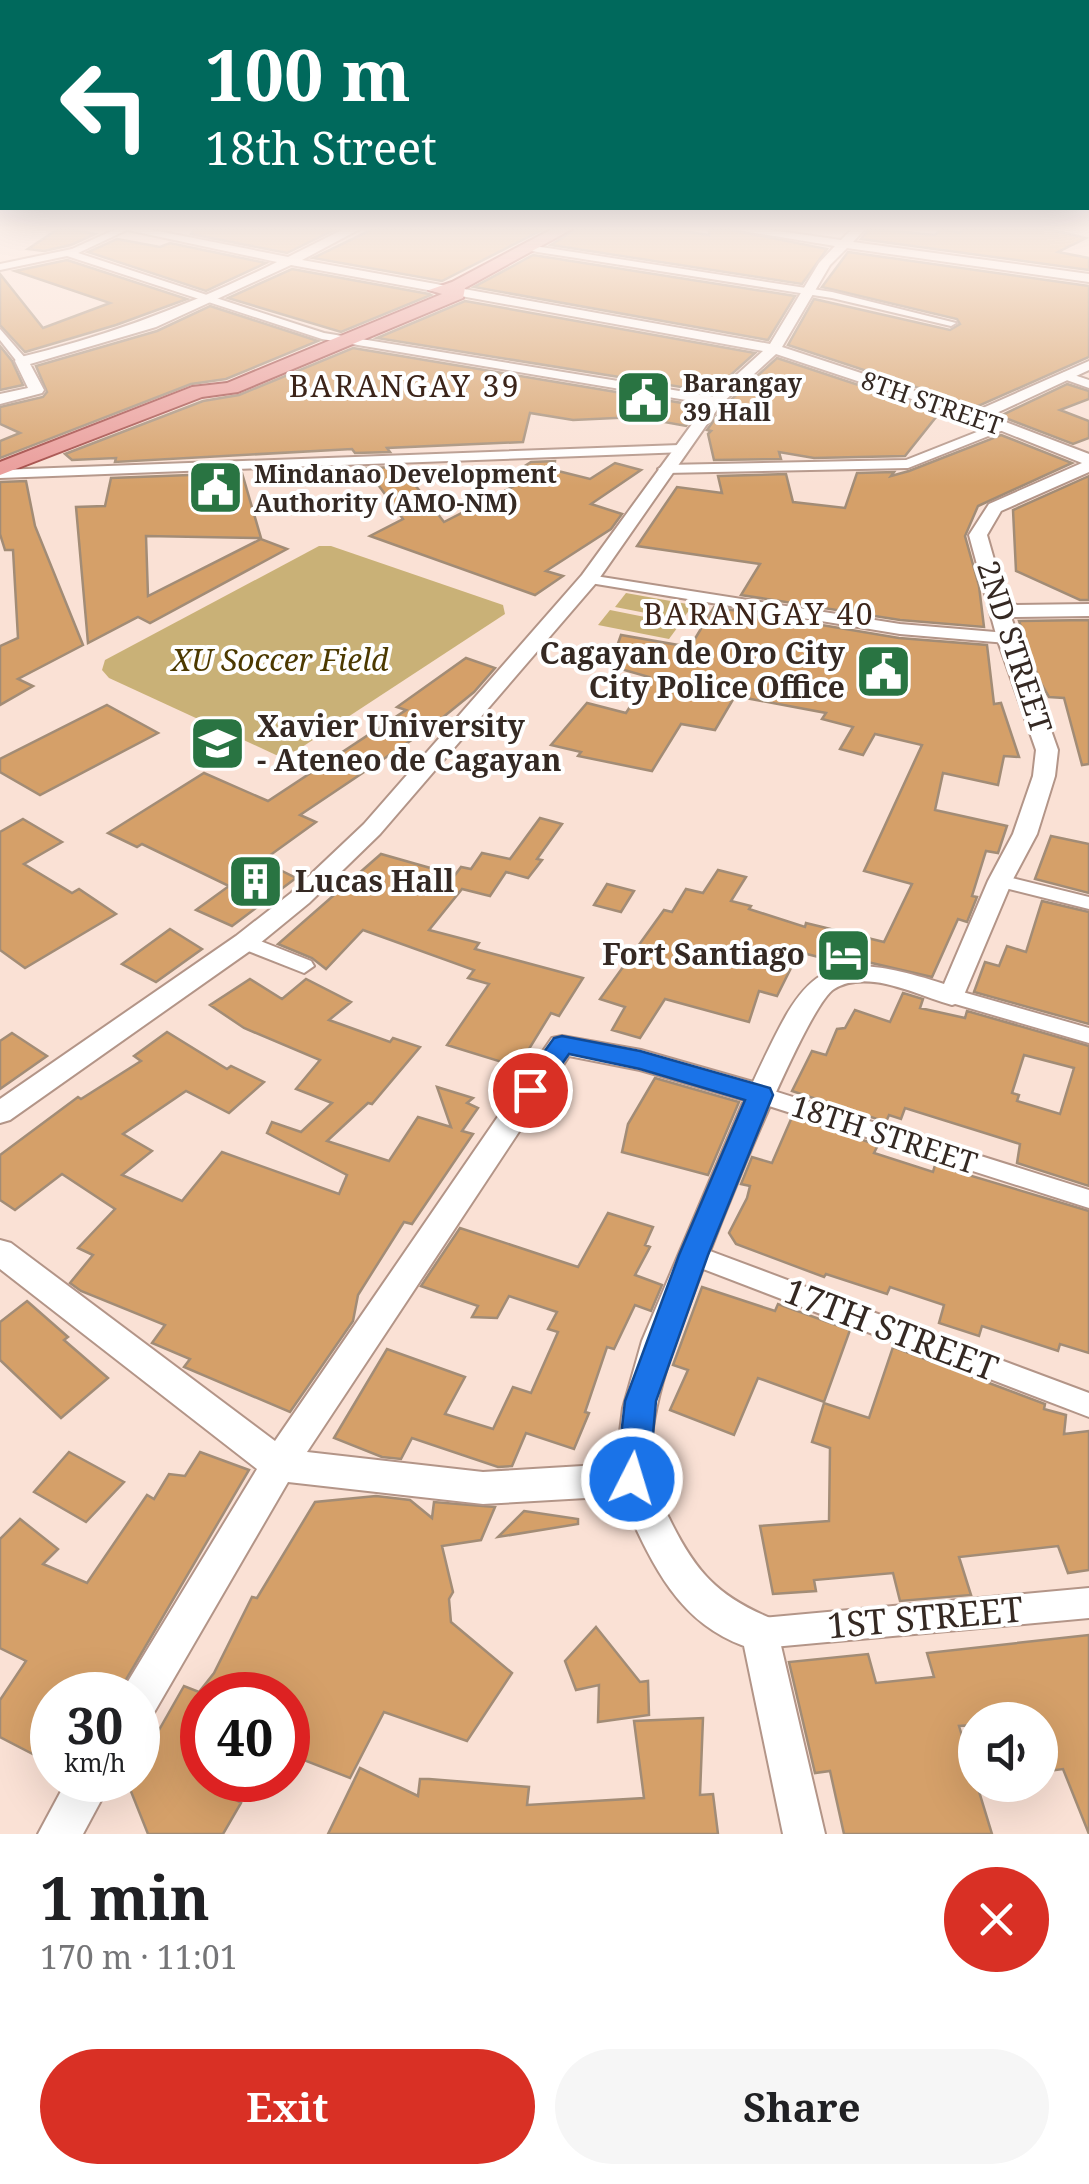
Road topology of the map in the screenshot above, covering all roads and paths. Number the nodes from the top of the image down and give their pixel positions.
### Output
1 (170, 315) edge
2 (255, 315) edge
3 (375, 315) edge
4 (402, 315) edge
5 (589, 315) edge
6 (794, 315) edge
7 (913, 315) edge
8 (950, 323) dead end
9 (0, 332) edge
10 (322, 336) junction
11 (345, 340) junction
12 (774, 349) junction
13 (22, 361) junction
14 (1089, 364) edge
15 (1065, 376) junction
16 (1089, 384) edge
17 (199, 391) junction
18 (0, 399) edge
19 (716, 402) junction
20 (977, 416) junction
21 (1002, 426) junction
22 (680, 449) junction
23 (1089, 463) edge
24 (665, 469) junction
25 (0, 472) edge
26 (590, 579) junction
27 (1089, 610) edge
28 (1000, 611) junction
29 (1006, 638) junction
30 (1000, 881) junction
31 (1089, 903) edge
32 (246, 942) junction
33 (304, 966) dead end
34 (952, 996) junction
35 (1089, 1036) edge
36 (760, 1095) junction
37 (0, 1113) edge
38 (1089, 1199) edge
39 (0, 1252) edge
40 (694, 1255) junction
41 (1089, 1405) edge
42 (279, 1465) junction
43 (632, 1479) junction
44 (1089, 1603) edge
45 (761, 1633) junction
46 (156, 1672) edge
47 (78, 1802) edge
48 (59, 1834) edge
49 (804, 1834) edge

1 - 13 street
2 - 10 street
3 - 10 main road
4 - 11 main road
5 - 12 street, 8TH STREET
6 - 12 street
7 - 8 street
9 - 13 street
10 - 11 street
10 - 17 main road
11 - 17 main road
11 - 19 street
12 - 19 street
12 - 20 street, 8TH STREET
13 - 18 street
14 - 15 street
15 - 16 street
15 - 20 street
17 - 25 main road
19 - 22 street
20 - 21 street, 8TH STREET
21 - 23 street, 8TH STREET
21 - 24 street
22 - 24 street
22 - 25 street
23 - 28 street, 2ND STREET
24 - 26 street
26 - 29 street
26 - 32 street
27 - 28 street
28 - 29 street, 2ND STREET
29 - 30 street, 2ND STREET
30 - 31 street
30 - 34 street, 2ND STREET
32 - 33 street
32 - 37 street
34 - 35 street
34 - 36 street
36 - 38 street, 18TH STREET
36 - 40 street
36 - 42 street, 18TH STREET
39 - 42 street
40 - 41 street, 17TH STREET
40 - 43 street
42 - 43 street
42 - 46 street
43 - 45 street
44 - 45 street, 1ST STREET
45 - 49 street
47 - 48 street

